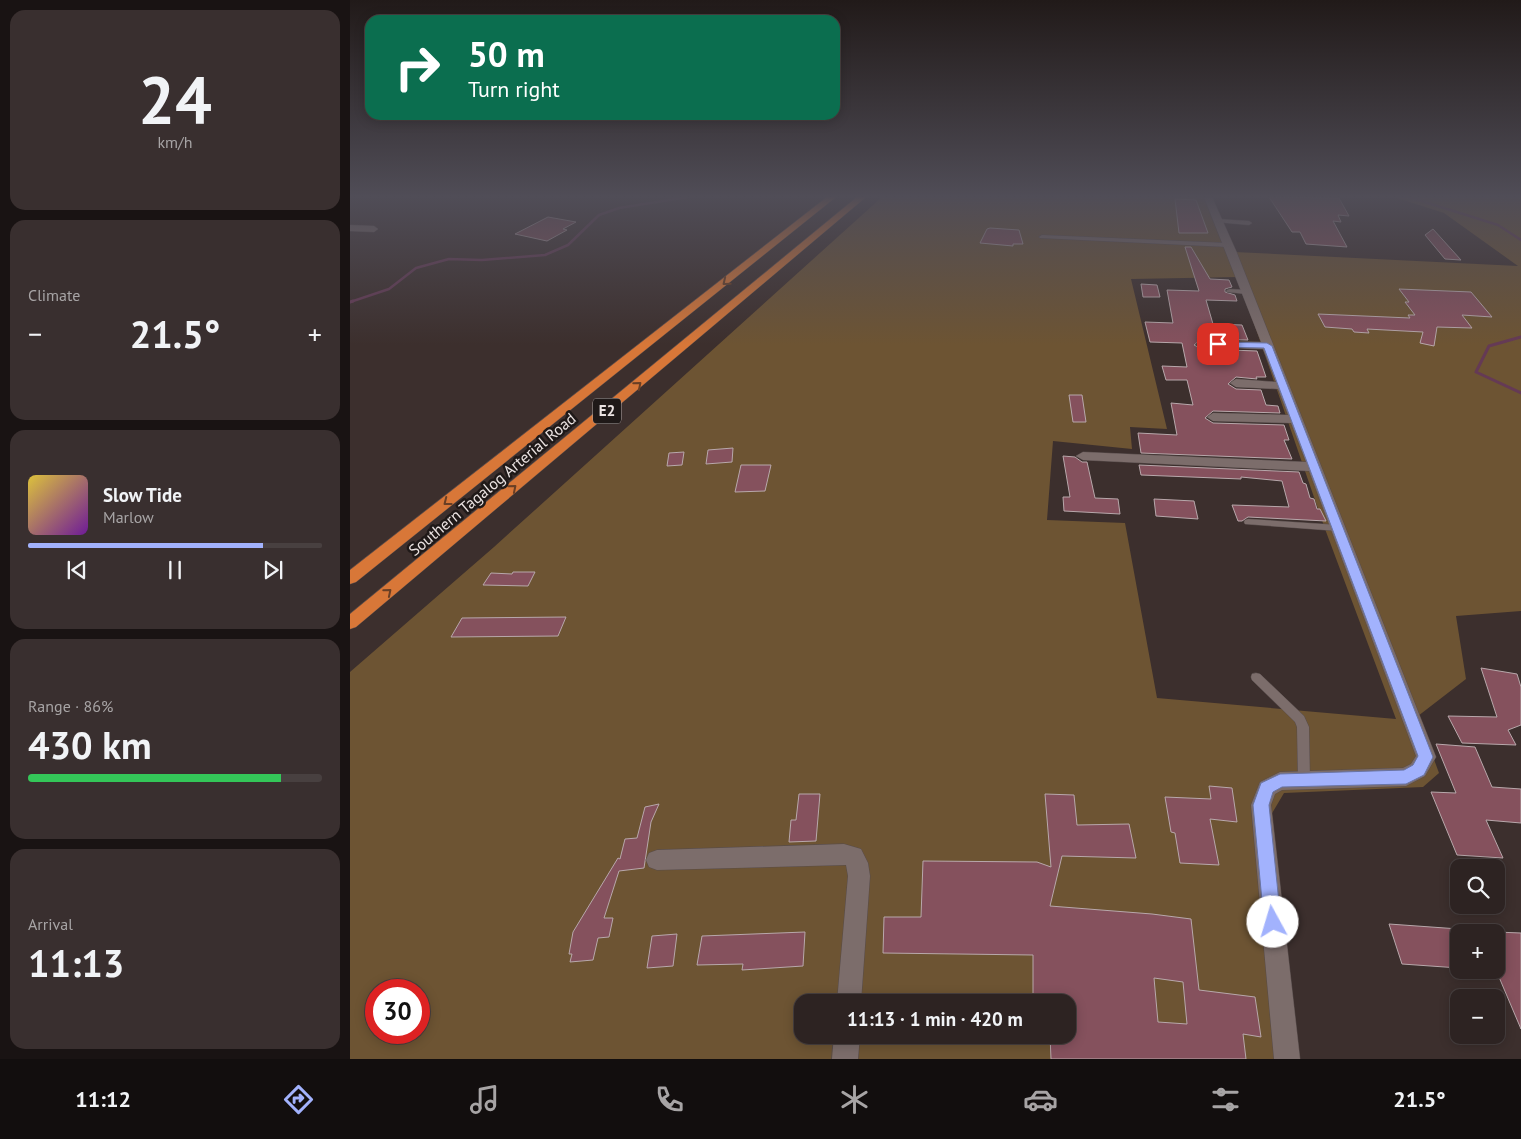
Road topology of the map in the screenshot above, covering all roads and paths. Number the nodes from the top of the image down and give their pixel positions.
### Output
1 (769, 246) edge
2 (803, 246) edge
3 (1228, 246) edge
4 (1202, 344) dead end
5 (1267, 346) junction
6 (1236, 383) dead end
7 (1282, 386) junction
8 (1213, 417) dead end
9 (1295, 419) junction
10 (1083, 456) dead end
11 (1314, 468) junction
12 (1248, 522) dead end
13 (1338, 528) junction
14 (350, 578) edge
15 (350, 623) edge
16 (1256, 677) dead end
17 (1304, 780) junction
18 (657, 860) dead end
19 (850, 994) edge
20 (846, 1044) edge
21 (845, 1059) edge
22 (1287, 1059) edge

1 -> 14 highway, Southern Tagalog Arterial Road / E2
15 -> 2 highway, Southern Tagalog Arterial Road / E2
3 - 5 street
4 - 5 street
5 - 7 street
6 - 7 street
7 - 9 street
8 - 9 street
9 - 11 street
10 - 11 street
11 - 13 street
12 - 13 lane
13 - 17 street
16 - 17 lane
17 - 22 street
18 - 19 street
20 - 21 street

